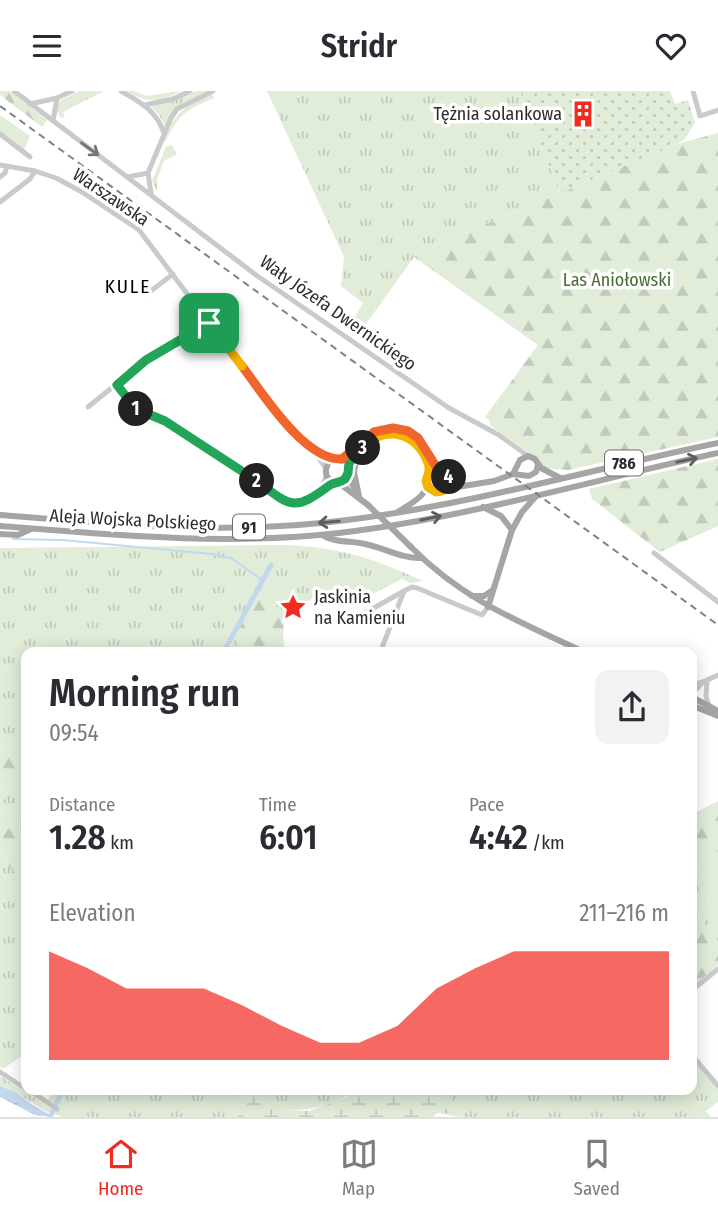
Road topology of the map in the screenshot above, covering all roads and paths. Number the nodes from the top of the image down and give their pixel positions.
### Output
1 (14, 91) edge
2 (72, 91) edge
3 (121, 91) edge
4 (190, 91) edge
5 (213, 91) edge
6 (693, 91) edge
7 (57, 98) junction
8 (30, 104) junction
9 (145, 105) junction
10 (718, 110) edge
11 (52, 121) junction
12 (164, 133) junction
13 (0, 134) edge
14 (30, 157) dead end
15 (3, 166) edge
16 (35, 171) junction
17 (148, 173) junction
18 (0, 177) edge
19 (128, 177) junction
20 (150, 193) junction
21 (0, 202) edge
22 (173, 274) junction
23 (146, 294) dead end
24 (209, 323) junction
25 (117, 385) junction
26 (88, 407) dead end
27 (718, 443) edge
28 (515, 448) junction
29 (314, 451) junction
30 (718, 453) edge
31 (357, 455) junction
32 (528, 456) junction
33 (337, 460) junction
34 (518, 463) junction
35 (538, 465) junction
36 (325, 467) junction
37 (348, 467) junction
38 (437, 468) junction
39 (429, 472) junction
40 (513, 474) junction
41 (522, 474) junction
42 (347, 476) junction
43 (326, 477) junction
44 (449, 478) junction
45 (560, 478) junction
46 (337, 483) junction
47 (427, 485) junction
48 (462, 485) junction
49 (445, 489) junction
50 (320, 493) junction
51 (358, 493) junction
52 (539, 494) junction
53 (483, 507) junction
54 (397, 514) junction
55 (0, 515) edge
56 (0, 526) edge
57 (33, 529) junction
58 (512, 530) junction
59 (0, 534) edge
60 (322, 535) junction
61 (654, 553) dead end
62 (422, 558) junction
63 (493, 590) junction
64 (404, 591) junction
65 (470, 596) junction
66 (718, 602) edge
67 (488, 607) junction
68 (363, 614) dead end
69 (382, 647) edge
70 (573, 647) edge
71 (718, 675) edge
72 (705, 681) junction
73 (697, 683) edge
74 (697, 690) edge
75 (697, 698) edge
76 (709, 706) junction
77 (697, 707) edge
78 (718, 713) edge
79 (717, 974) edge
80 (697, 987) edge
81 (697, 1061) edge
82 (0, 1072) edge
83 (21, 1085) edge
84 (718, 1086) edge
85 (36, 1095) edge
86 (55, 1108) dead end

1 - 8 street, Wały Józefa Dwernickiego
2 - 7 street
3 - 9 street
4 - 9 street
5 - 12 street
6 - 10 street
7 - 8 street
7 - 11 street
8 - 11 street, Wały Józefa Dwernickiego
9 - 12 street
11 -> 19 street, Wały Józefa Dwernickiego
12 - 17 street
13 - 14 street
15 - 16 street, Warszawska
15 - 18 street
16 - 21 street
16 - 22 street, Warszawska
17 - 19 street
17 - 20 street
19 - 20 street, Wały Józefa Dwernickiego
20 - 28 street, Wały Józefa Dwernickiego
22 - 23 street
22 - 24 street, Warszawska
24 - 25 street
24 - 29 street, Warszawska
25 - 26 street
25 - 50 street
27 - 45 main road, Aleja Wojska Polskiego / 786
28 - 32 street, Wały Józefa Dwernickiego
28 - 34 street
29 - 33 street, Warszawska
29 - 36 street, Warszawska
52 -> 30 main road, Aleja Wojska Polskiego / 786
31 - 37 main road
31 - 39 main road
31 - 51 main road
32 - 34 main road
32 - 35 main road
33 - 36 main road
33 - 37 main road
33 - 38 main road
34 - 40 main road
34 - 41 main road
35 - 41 main road
35 - 45 main road
36 - 43 main road
37 - 42 main road
38 - 39 main road
38 - 44 main road
39 - 47 main road
40 - 41 main road
40 - 48 main road
42 - 46 main road
42 - 51 main road
43 - 46 main road
43 - 50 street
44 - 48 main road
44 - 49 main road
45 - 54 main road, Aleja Wojska Polskiego
46 - 50 street
46 - 51 main road
47 - 49 main road
47 - 54 main road
48 - 49 main road
51 - 62 main road, bridge
52 - 53 main road, Aleja Wojska Polskiego
52 - 58 main road
53 - 58 main road
60 -> 53 main road, Aleja Wojska Polskiego
54 -> 55 main road, Aleja Wojska Polskiego / 91
56 - 57 main road, Aleja Wojska Polskiego / 91
57 - 59 main road
57 - 60 main road, Aleja Wojska Polskiego / 91
58 - 63 main road
60 - 62 main road
61 - 66 street
62 - 65 main road
63 - 65 main road
63 - 67 main road
64 - 67 street
64 - 68 street
64 - 69 street
65 - 67 main road
67 - 70 main road
71 - 72 street
72 - 73 street
72 - 74 street
72 - 76 street
75 - 76 main road
76 - 78 main road
77 - 78 main road
79 - 80 street
81 - 84 street
82 - 83 street
85 - 86 street

